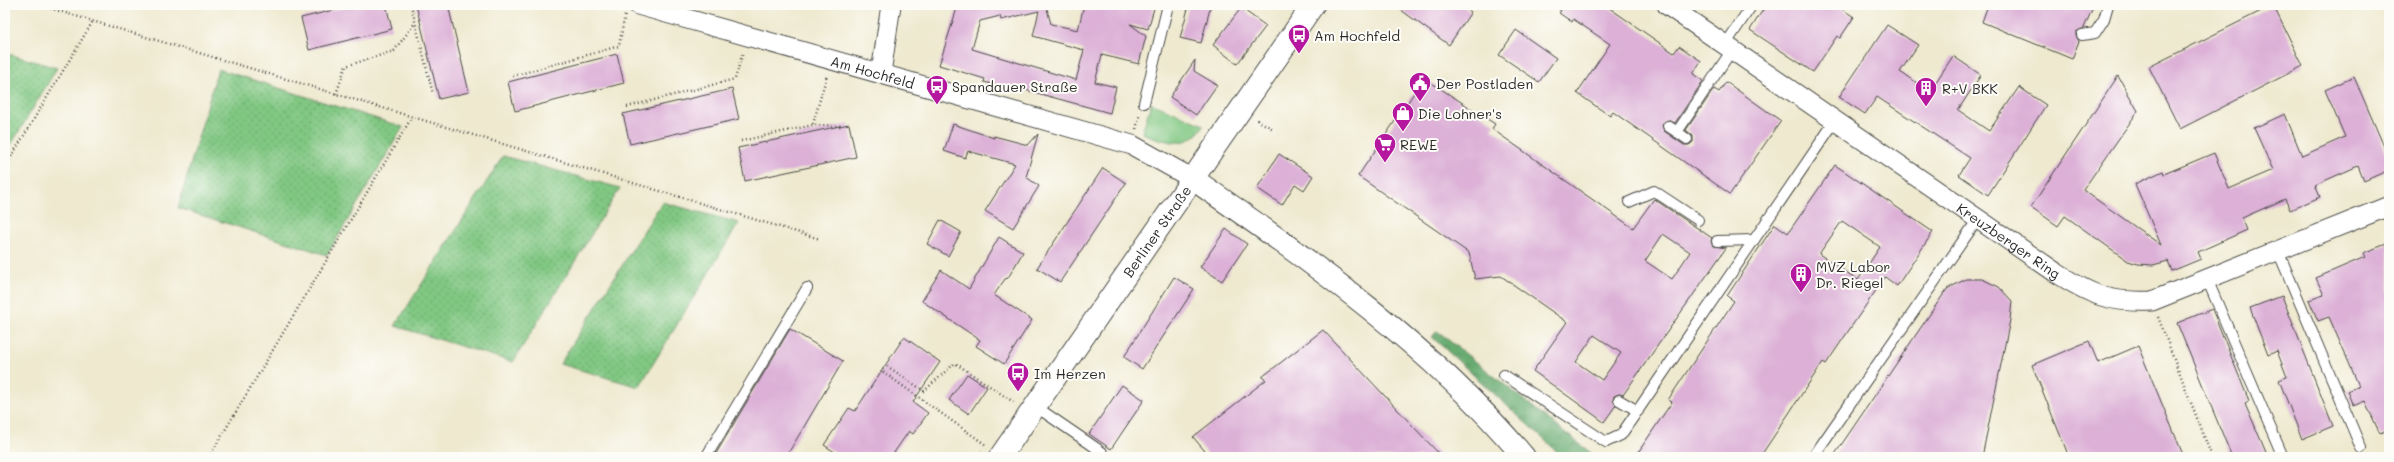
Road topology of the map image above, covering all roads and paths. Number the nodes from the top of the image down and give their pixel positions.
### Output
1 (39, 5) edge
2 (411, 5) edge
3 (891, 5) edge
4 (1168, 5) edge
5 (1313, 5) edge
6 (1667, 5) edge
7 (1752, 5) edge
8 (2108, 5) edge
9 (632, 8) edge
10 (93, 21) junction
11 (416, 23) junction
12 (2082, 35) dead end
13 (747, 36) junction
14 (1728, 47) junction
15 (831, 59) junction
16 (881, 73) junction
17 (513, 76) dead end
18 (336, 94) junction
19 (433, 94) dead end
20 (1144, 103) joint
21 (627, 107) dead end
22 (412, 117) junction
23 (1835, 121) junction
24 (813, 124) junction
25 (842, 126) dead end
26 (1668, 126) dead end
27 (1677, 132) junction
28 (1686, 139) dead end
29 (741, 141) dead end
30 (1132, 145) junction
31 (5, 153) edge
32 (12, 155) junction
33 (5, 167) edge
34 (1193, 179) junction
35 (1628, 202) dead end
36 (2389, 206) edge
37 (1978, 219) junction
38 (1698, 220) dead end
39 (820, 239) dead end
40 (1754, 240) junction
41 (1717, 241) dead end
42 (2278, 251) junction
43 (2207, 279) junction
44 (807, 288) dead end
45 (2152, 301) junction
46 (887, 366) dead end
47 (883, 372) dead end
48 (1504, 375) dead end
49 (1619, 400) dead end
50 (1033, 410) junction
51 (1638, 411) junction
52 (1496, 424) junction
53 (2361, 448) dead end
54 (1102, 452) dead end
55 (1001, 456) edge
56 (209, 457) edge
57 (706, 457) edge
58 (1524, 457) edge
59 (1538, 457) edge
60 (1813, 457) edge
61 (2212, 457) edge
62 (2283, 457) edge

1 - 10 path
2 - 11 path
3 - 16 street
4 - 20 lane
5 - 34 main road, Berliner Straße
6 - 14 street, Kreuzberger Ring
7 - 14 lane
8 - 12 lane
9 - 13 street, Am Hochfeld
9 - 17 path
10 - 18 path
10 - 32 path
11 - 18 path
11 - 19 path
13 - 15 street, Am Hochfeld
13 - 21 path
14 - 23 street, Kreuzberger Ring
14 - 27 lane
15 - 16 street, Am Hochfeld
15 - 24 path
16 - 30 street, Am Hochfeld
18 - 22 path
20 - 30 path
22 - 39 path
22 - 56 path
23 - 37 street, Kreuzberger Ring
23 - 40 lane
24 - 25 path
24 - 29 path
26 - 27 lane
27 - 28 lane
30 - 34 street, Am Hochfeld
31 - 32 path
32 - 33 path
34 - 50 main road, Berliner Straße
34 - 52 main road
35 - 38 lane
36 - 42 street, Kreuzberger Ring
37 - 45 street, Kreuzberger Ring
37 - 60 lane
40 - 41 lane
40 - 51 lane
42 - 43 street, Kreuzberger Ring
42 - 53 lane
43 - 45 street, Kreuzberger Ring
43 - 62 lane
44 - 57 lane
45 - 61 path
46 - 50 path
47 - 55 path
48 - 51 lane
49 - 51 lane
50 - 54 lane
50 - 55 main road, Berliner Straße
52 - 58 main road
52 - 59 main road

